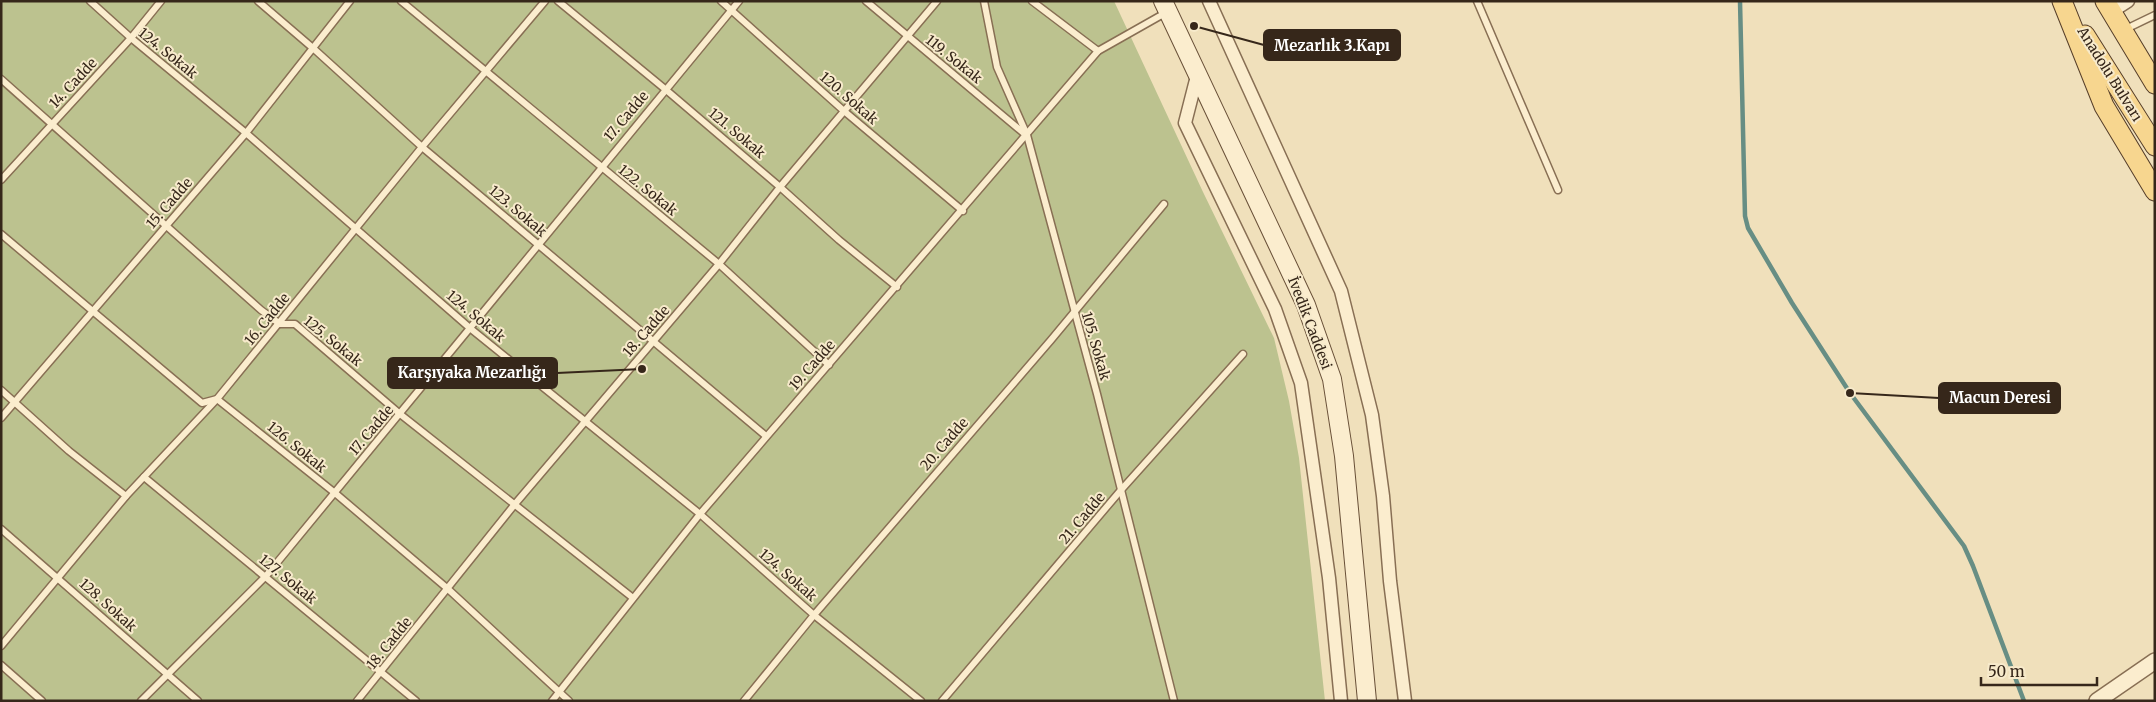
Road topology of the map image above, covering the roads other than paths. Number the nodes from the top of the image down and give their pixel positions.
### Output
1 (90, 1) edge
2 (161, 1) edge
3 (258, 1) edge
4 (350, 1) edge
5 (401, 1) edge
6 (545, 1) edge
7 (558, 1) edge
8 (721, 1) edge
9 (739, 1) edge
10 (866, 1) edge
11 (937, 1) edge
12 (984, 1) edge
13 (1032, 1) edge
14 (1208, 1) edge
15 (1477, 1) edge
16 (2064, 1) edge
17 (2128, 1) edge
18 (1166, 6) edge
19 (731, 10) junction
20 (2115, 16) edge
21 (2155, 16) edge
22 (130, 38) junction
23 (907, 38) junction
24 (314, 49) junction
25 (1098, 51) junction
26 (2155, 60) edge
27 (486, 72) junction
28 (1197, 76) junction
29 (1, 79) edge
30 (2155, 84) edge
31 (666, 89) junction
32 (844, 111) junction
33 (52, 124) junction
34 (246, 133) junction
35 (1027, 136) junction
36 (2155, 146) edge
37 (422, 147) junction
38 (600, 168) junction
39 (1, 180) edge
40 (780, 187) junction
41 (1558, 190) dead end
42 (2155, 191) edge
43 (1164, 204) dead end
44 (963, 211) junction
45 (167, 224) junction
46 (355, 230) junction
47 (1, 234) edge
48 (538, 244) junction
49 (719, 264) junction
50 (897, 287) junction
51 (92, 311) junction
52 (1074, 311) junction
53 (280, 324) junction
54 (471, 329) junction
55 (653, 342) junction
56 (1243, 354) dead end
57 (829, 365) junction
58 (1, 390) edge
59 (217, 399) junction
60 (15, 401) junction
61 (400, 414) junction
62 (1, 418) edge
63 (585, 420) junction
64 (766, 436) junction
65 (144, 477) junction
66 (1121, 490) junction
67 (335, 493) junction
68 (126, 496) junction
69 (515, 504) junction
70 (700, 514) junction
71 (1, 529) edge
72 (266, 576) junction
73 (59, 578) junction
74 (448, 589) junction
75 (633, 598) junction
76 (814, 614) junction
77 (1, 646) edge
78 (2155, 660) edge
79 (1, 665) edge
80 (382, 672) junction
81 (166, 674) junction
82 (559, 692) junction
83 (42, 701) edge
84 (141, 701) edge
85 (198, 701) edge
86 (357, 701) edge
87 (416, 701) edge
88 (552, 701) edge
89 (569, 701) edge
90 (744, 701) edge
91 (921, 701) edge
92 (942, 701) edge
93 (1174, 701) edge
94 (1340, 701) edge
95 (1367, 701) edge
96 (1405, 701) edge
97 (2097, 701) edge

1 - 22 lane, 124. Sokak
2 - 22 lane, 14. Cadde
3 - 24 lane, 123. Sokak
4 - 24 lane, 15. Cadde
5 - 27 lane, 122. Sokak
6 - 27 lane, 16. Cadde
7 - 31 lane, 121. Sokak
8 - 19 lane, 120. Sokak
9 - 19 lane, 17. Cadde
10 - 23 lane, 119. Sokak
11 - 23 lane, 18. Cadde
12 - 35 lane, 105. Sokak
13 - 25 lane
14 - 96 street
15 - 41 lane
16 - 36 main road, Anadolu Bulvarı
16 - 42 main road
17 - 20 street
18 - 25 lane
18 - 28 main road, İvedik Caddesi
19 - 31 lane, 17. Cadde
19 - 32 lane, 120. Sokak
20 - 21 lane
20 - 26 main road
20 - 30 main road
22 - 33 lane, 14. Cadde
22 - 34 lane, 124. Sokak
23 - 32 lane, 18. Cadde
23 - 35 lane, 119. Sokak
24 - 34 lane, 15. Cadde
24 - 37 lane, 123. Sokak
25 - 35 lane, 19. Cadde
27 - 37 lane, 16. Cadde
27 - 38 lane, 122. Sokak
28 - 94 street
28 - 95 main road, İvedik Caddesi
29 - 33 lane, 125. Sokak
31 - 38 lane, 17. Cadde
31 - 40 lane, 121. Sokak
32 - 40 lane, 18. Cadde
32 - 44 lane, 120. Sokak
33 - 39 lane, 14. Cadde
33 - 45 lane, 125. Sokak
34 - 45 lane, 15. Cadde
34 - 46 lane, 124. Sokak
35 - 44 lane, 19. Cadde
35 - 52 lane, 105. Sokak
37 - 46 lane, 16. Cadde
37 - 48 lane, 123. Sokak
38 - 48 lane, 17. Cadde
38 - 49 lane, 122. Sokak
40 - 49 lane, 18. Cadde
40 - 50 lane, 121. Sokak
43 - 52 lane, 20. Cadde
44 - 50 lane, 19. Cadde
45 - 51 lane, 15. Cadde
45 - 53 lane, 125. Sokak
46 - 53 lane, 16. Cadde
46 - 54 lane, 124. Sokak
47 - 51 lane
48 - 54 lane, 17. Cadde
48 - 55 lane, 123. Sokak
49 - 55 lane, 18. Cadde
49 - 57 lane, 122. Sokak
50 - 57 lane, 19. Cadde
51 - 59 lane
51 - 60 lane, 15. Cadde
52 - 66 lane, 105. Sokak
52 - 76 lane, 20. Cadde
53 - 59 lane, 16. Cadde
53 - 61 lane, 125. Sokak
54 - 61 lane, 17. Cadde
54 - 63 lane, 124. Sokak
55 - 63 lane, 18. Cadde
55 - 64 lane, 123. Sokak
56 - 66 lane, 21. Cadde
57 - 64 lane, 19. Cadde
58 - 60 lane
59 - 65 lane, 16. Cadde
59 - 67 lane, 126. Sokak
60 - 62 lane, 15. Cadde
60 - 68 lane
61 - 67 lane, 17. Cadde
61 - 69 lane, 125. Sokak
63 - 69 lane, 18. Cadde
63 - 70 lane, 124. Sokak
64 - 70 lane, 19. Cadde
65 - 68 lane, 16. Cadde
65 - 72 lane, 127. Sokak
66 - 92 lane, 21. Cadde
66 - 93 lane, 105. Sokak
67 - 72 lane, 17. Cadde
67 - 74 lane, 126. Sokak
68 - 73 lane, 16. Cadde
69 - 74 lane, 18. Cadde
69 - 75 lane, 125. Sokak
70 - 75 lane, 19. Cadde
70 - 76 lane, 124. Sokak
71 - 73 lane, 128. Sokak
72 - 80 lane, 127. Sokak
72 - 81 lane, 17. Cadde
73 - 77 lane, 16. Cadde
73 - 81 lane, 128. Sokak
74 - 80 lane, 18. Cadde
74 - 82 lane, 126. Sokak
75 - 82 lane, 19. Cadde
76 - 90 lane, 20. Cadde
76 - 91 lane, 124. Sokak
78 - 97 street
79 - 83 lane
80 - 86 lane, 18. Cadde
80 - 87 lane, 127. Sokak
81 - 84 lane, 17. Cadde
81 - 85 lane, 128. Sokak
82 - 88 lane, 19. Cadde
82 - 89 lane, 126. Sokak

